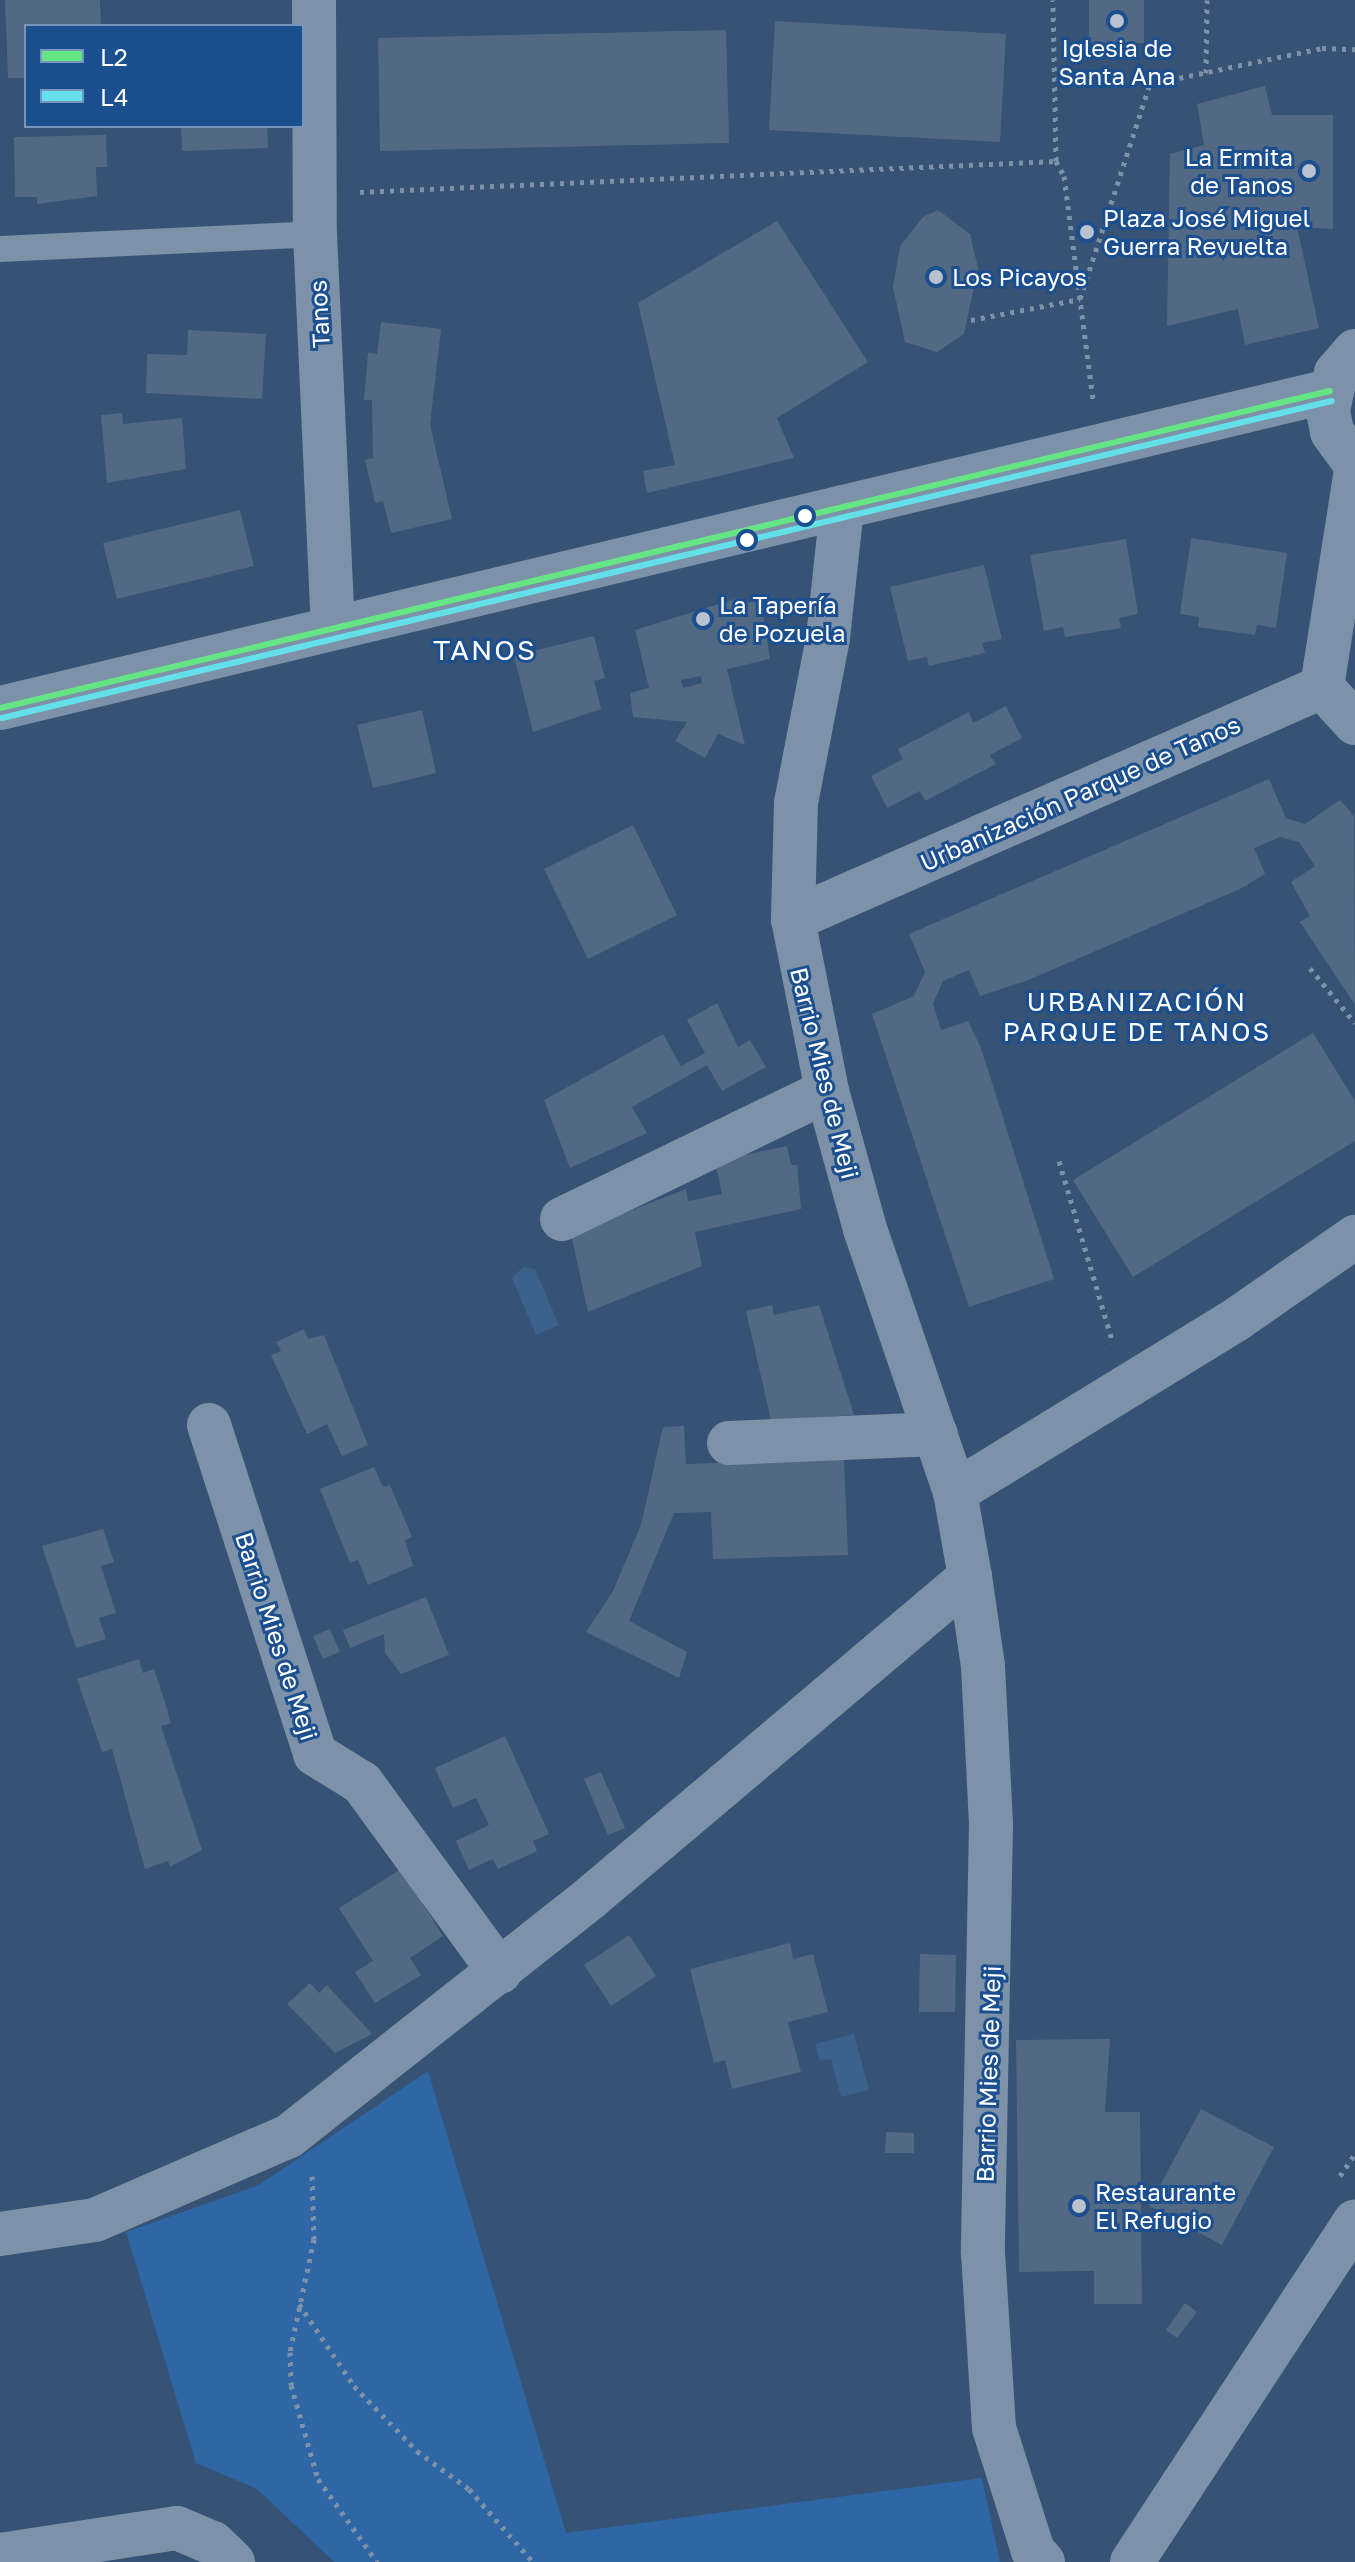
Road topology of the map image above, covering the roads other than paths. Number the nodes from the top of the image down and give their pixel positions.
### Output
1 (314, 0) edge
2 (315, 214) junction
3 (0, 249) edge
4 (1355, 351) edge
5 (1330, 391) junction
6 (1355, 464) edge
7 (1355, 476) edge
8 (842, 507) junction
9 (333, 628) junction
10 (1322, 687) junction
11 (0, 708) edge
12 (1355, 723) edge
13 (793, 919) junction
14 (827, 1091) junction
15 (562, 1219) dead end
16 (1355, 1237) edge
17 (209, 1425) dead end
18 (936, 1434) junction
19 (729, 1443) dead end
20 (955, 1492) junction
21 (970, 1577) junction
22 (500, 1972) junction
23 (1355, 2221) edge
24 (0, 2234) edge
25 (0, 2555) edge
26 (233, 2562) edge
27 (1043, 2562) edge
28 (1132, 2562) edge

1 - 2 street, Tanos
2 - 3 lane
2 - 9 street, Tanos
4 - 5 street
5 - 6 street
5 - 8 street
7 - 10 street
8 - 9 street
8 - 13 street, Barrio Mies de Meji
9 - 11 street
10 - 12 street
10 - 13 street, Urbanización Parque de Tanos
13 - 14 street, Barrio Mies de Meji
14 - 15 street
14 - 18 street, Barrio Mies de Meji
16 - 20 street
17 - 22 street, Barrio Mies de Meji
18 - 19 street
18 - 20 street, Barrio Mies de Meji
20 - 21 street, Barrio Mies de Meji
21 - 22 street
21 - 27 street, Barrio Mies de Meji
22 - 24 street
23 - 28 street
25 - 26 street

